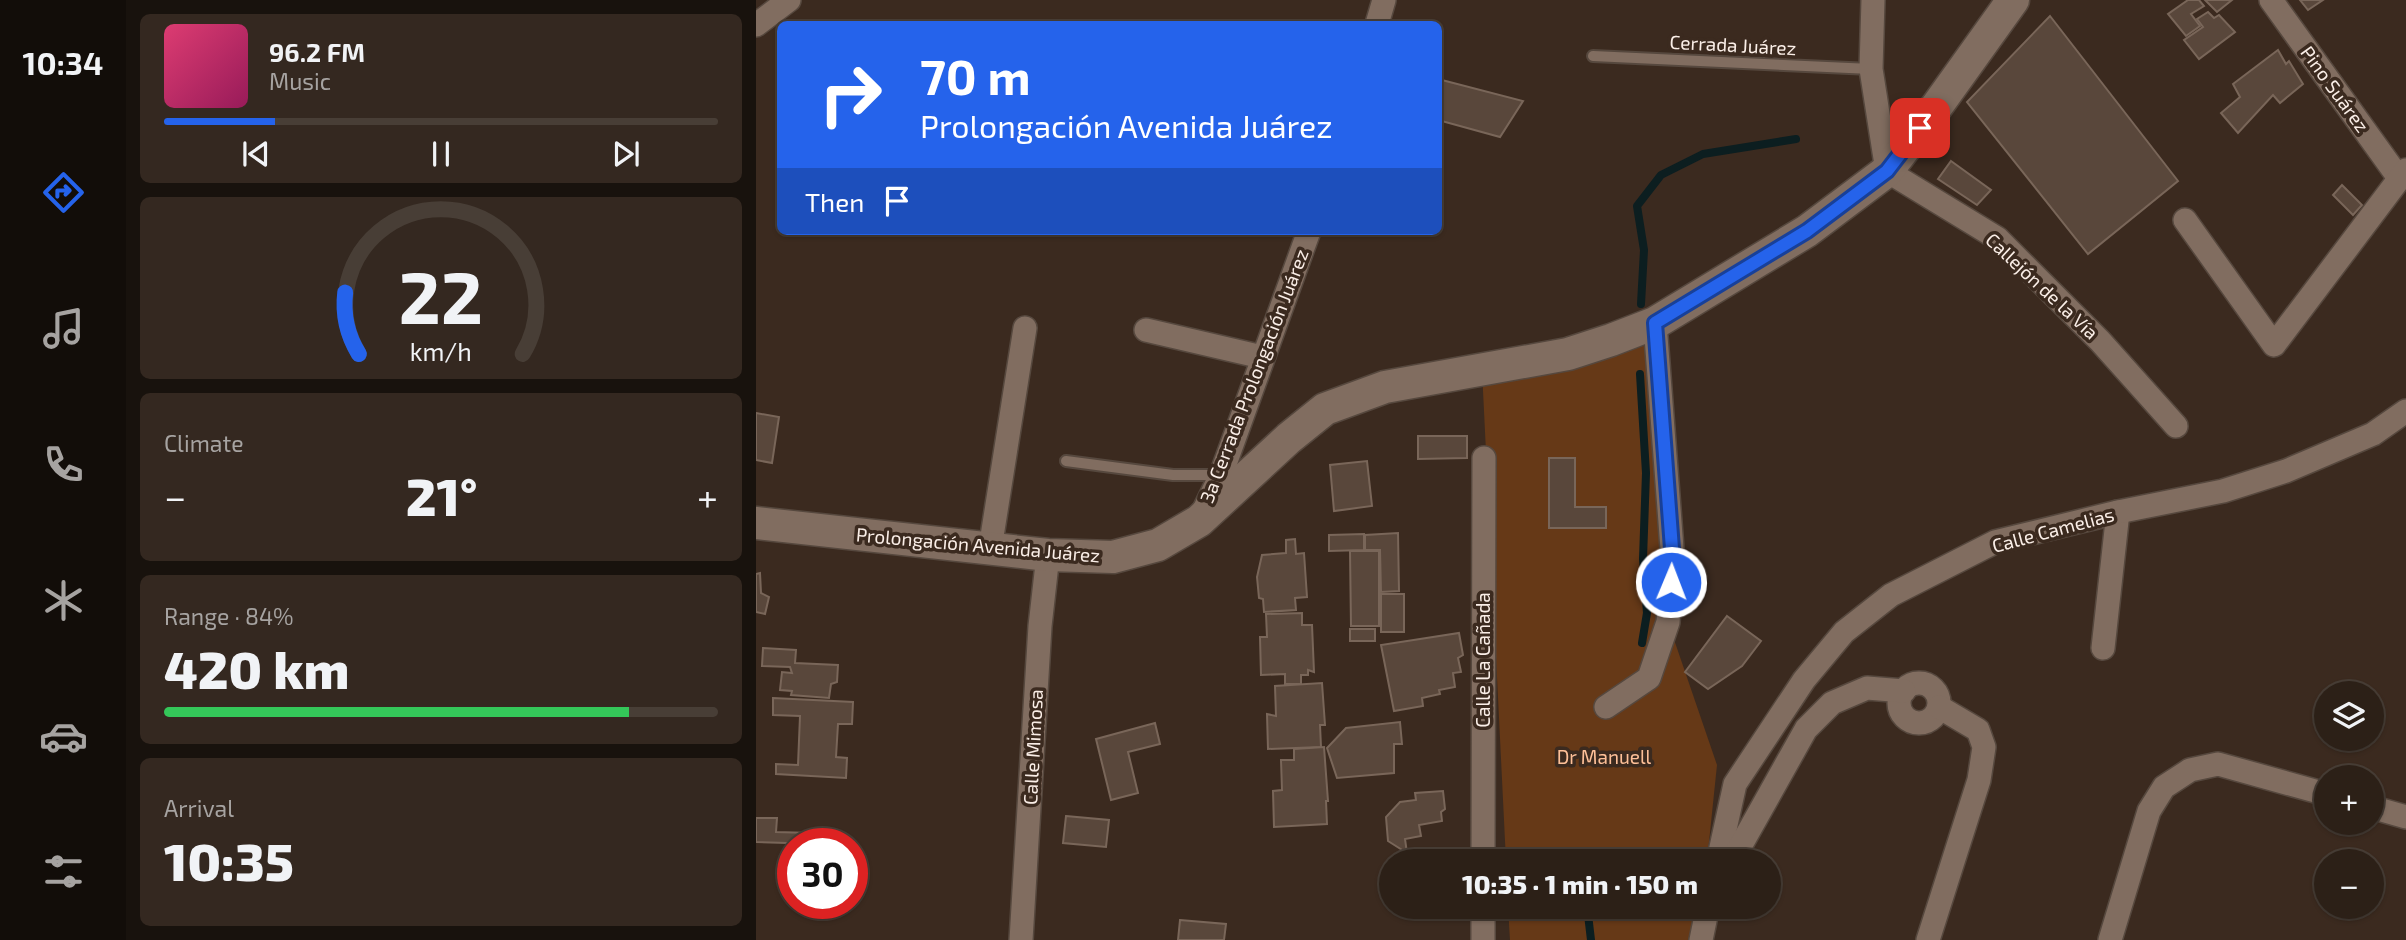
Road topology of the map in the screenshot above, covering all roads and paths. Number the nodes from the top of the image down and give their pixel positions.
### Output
1 (789, 0) edge
2 (1384, 0) edge
3 (1873, 0) edge
4 (2012, 0) edge
5 (2270, 0) edge
6 (1378, 21) edge
7 (756, 25) edge
8 (1593, 56) dead end
9 (1871, 69) junction
10 (1887, 171) junction
11 (2403, 174) edge
12 (2185, 220) dead end
13 (1308, 235) edge
14 (1655, 323) junction
15 (1025, 328) dead end
16 (1146, 330) dead end
17 (1262, 357) junction
18 (2406, 411) edge
19 (2176, 426) dead end
20 (1484, 458) dead end
21 (1066, 461) dead end
22 (1221, 474) junction
23 (2118, 512) junction
24 (1199, 521) junction
25 (756, 523) edge
26 (990, 549) junction
27 (1048, 555) junction
28 (2104, 648) dead end
29 (1904, 691) junction
30 (1606, 707) dead end
31 (1939, 707) junction
32 (2314, 791) edge
33 (2384, 811) edge
34 (2406, 817) edge
35 (1483, 849) edge
36 (1721, 849) edge
37 (1739, 849) edge
38 (1483, 919) edge
39 (1705, 919) edge
40 (1021, 940) edge
41 (1483, 940) edge
42 (1701, 940) edge
43 (1928, 940) edge
44 (2110, 940) edge

1 - 7 street
2 - 6 street
3 - 9 street
4 - 10 street, Prolongación Avenida Juárez
5 - 11 street, Pino Suárez
8 - 9 lane, Cerrada Juárez
9 - 10 street
10 - 14 street, Prolongación Avenida Juárez
10 - 19 street, Callejón de la Vía
11 - 12 street
13 - 17 street, 3a Cerrada Prolongación Juárez
14 - 24 street, Prolongación Avenida Juárez
14 - 30 street
15 - 26 street
16 - 17 street
17 - 22 street, 3a Cerrada Prolongación Juárez
18 - 23 street, Calle Camelias
20 - 35 street, Calle La Cañada
21 - 22 lane
22 - 24 street, 3a Cerrada Prolongación Juárez
23 - 28 street
23 - 36 street, Calle Camelias
24 - 27 street, Prolongación Avenida Juárez
25 - 26 street, Prolongación Avenida Juárez
26 - 27 street, Prolongación Avenida Juárez
27 - 40 street, Calle Mimosa
29 - 31 street
29 - 31 street
29 - 37 street
31 - 43 street
32 - 44 street
33 - 34 street
38 - 41 street
39 - 42 street

